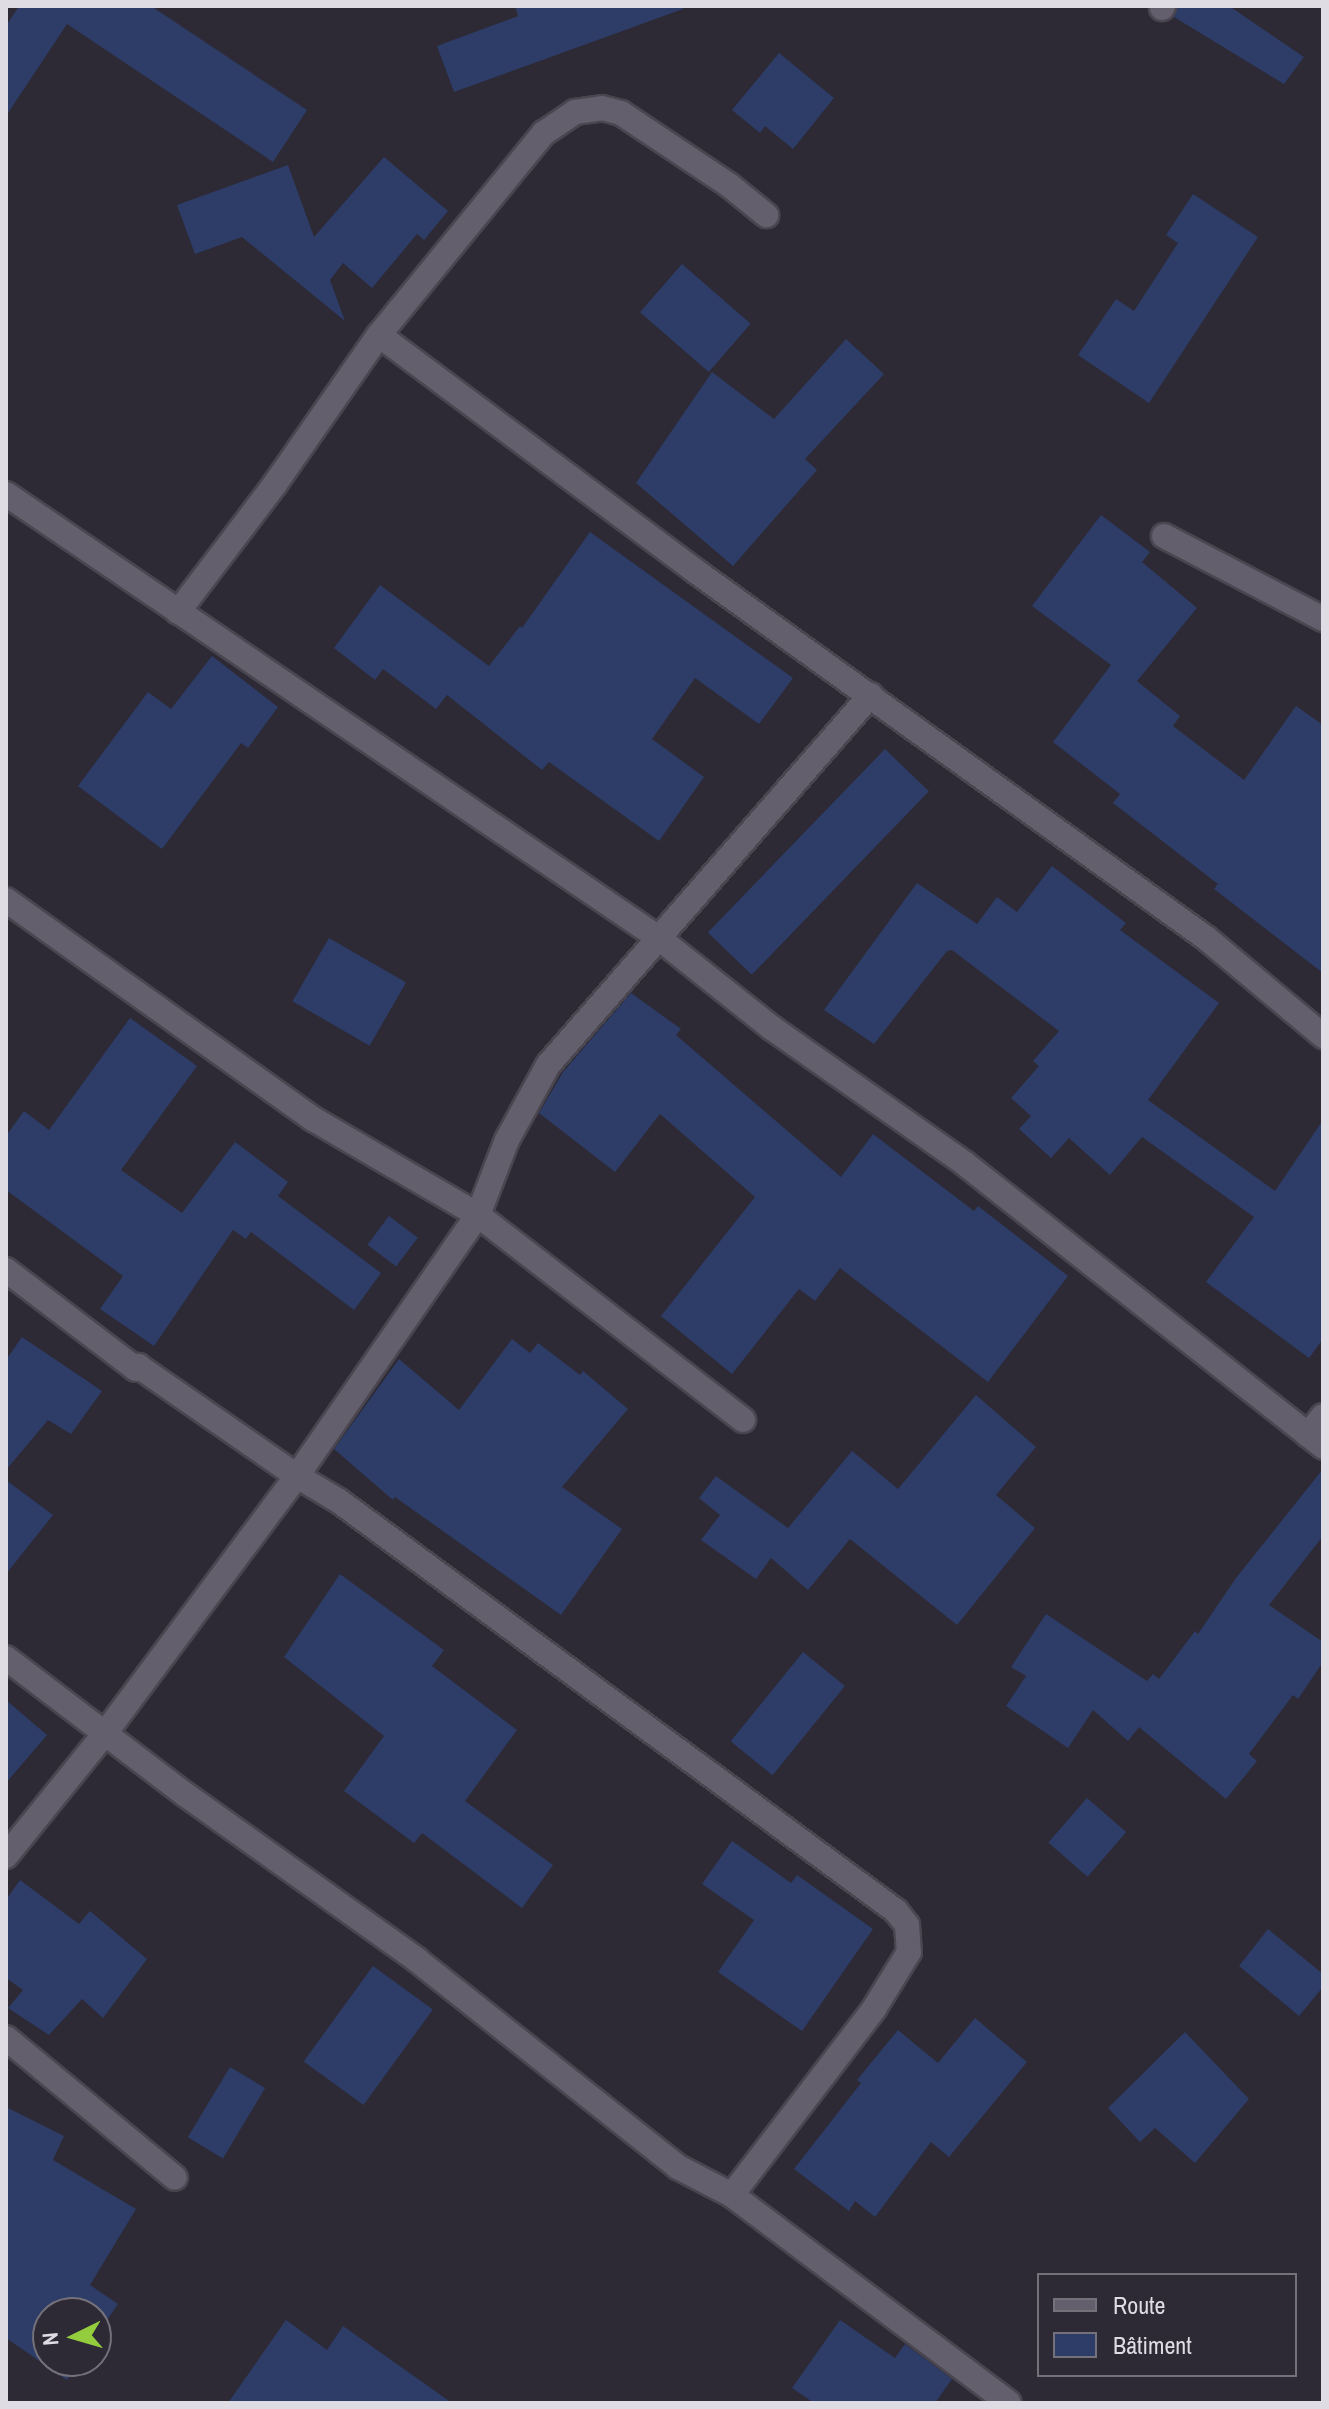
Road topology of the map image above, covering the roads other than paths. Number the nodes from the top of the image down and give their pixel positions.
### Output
1 (766, 215) dead end
2 (379, 335) junction
3 (6, 494) edge
4 (1164, 536) dead end
5 (178, 612) junction
6 (1323, 619) edge
7 (871, 695) junction
8 (6, 900) edge
9 (660, 939) junction
10 (1323, 1036) edge
11 (478, 1215) junction
12 (6, 1270) edge
13 (743, 1420) dead end
14 (1318, 1433) edge
15 (297, 1476) junction
16 (6, 1658) edge
17 (106, 1732) junction
18 (6, 1856) edge
19 (6, 2038) edge
20 (175, 2178) dead end
21 (732, 2195) junction
22 (1009, 2403) edge

1 - 2 street
2 - 5 street
2 - 7 street
3 - 5 street
4 - 6 street
5 - 9 street
7 - 9 street
7 - 10 street
8 - 11 street
9 - 11 street
9 - 14 street
11 - 13 street
11 - 15 street
12 - 15 street
15 - 17 street
15 - 21 street
16 - 17 street
17 - 18 street
17 - 21 street
19 - 20 street
21 - 22 street

